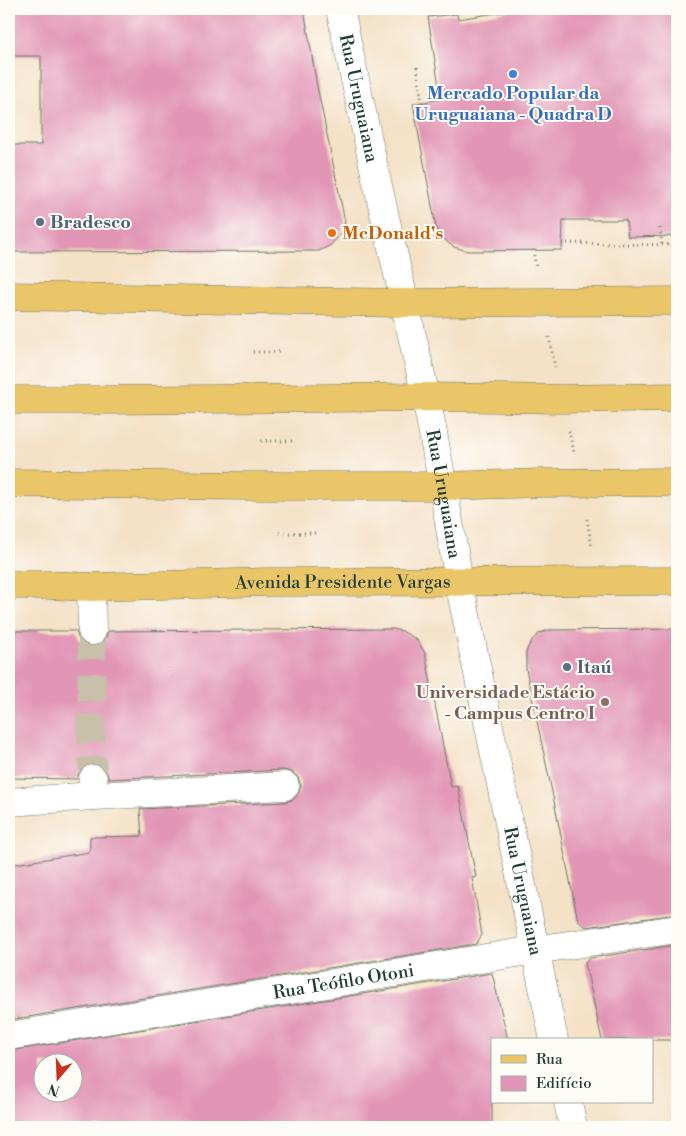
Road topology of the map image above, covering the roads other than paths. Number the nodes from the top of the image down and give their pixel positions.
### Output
1 (340, 9) edge
2 (9, 296) edge
3 (677, 301) edge
4 (404, 303) junction
5 (426, 397) junction
6 (677, 397) edge
7 (9, 400) edge
8 (677, 482) edge
9 (9, 483) edge
10 (443, 486) junction
11 (677, 581) edge
12 (459, 582) junction
13 (9, 585) edge
14 (91, 587) junction
15 (92, 631) tunnel mouth
16 (285, 786) dead end
17 (9, 802) edge
18 (677, 929) edge
19 (535, 950) junction
20 (9, 1036) edge
21 (554, 1038) edge
22 (568, 1104) edge
23 (573, 1127) edge

1 - 4 street, Rua Uruguaiana
2 - 4 main road
3 - 4 main road
4 - 5 street, Rua Uruguaiana
5 - 6 main road
5 - 7 main road
5 - 10 street, Rua Uruguaiana
8 - 10 main road
9 - 10 main road
10 - 12 street, Rua Uruguaiana
11 - 12 main road, Avenida Presidente Vargas
12 - 14 main road, Avenida Presidente Vargas
12 - 19 street, Rua Uruguaiana
13 - 14 main road, Avenida Presidente Vargas
14 - 15 street
16 - 17 street
18 - 19 street, Rua Teófilo Otoni
19 - 20 street, Rua Teófilo Otoni
19 - 21 street, Rua Uruguaiana
22 - 23 street

